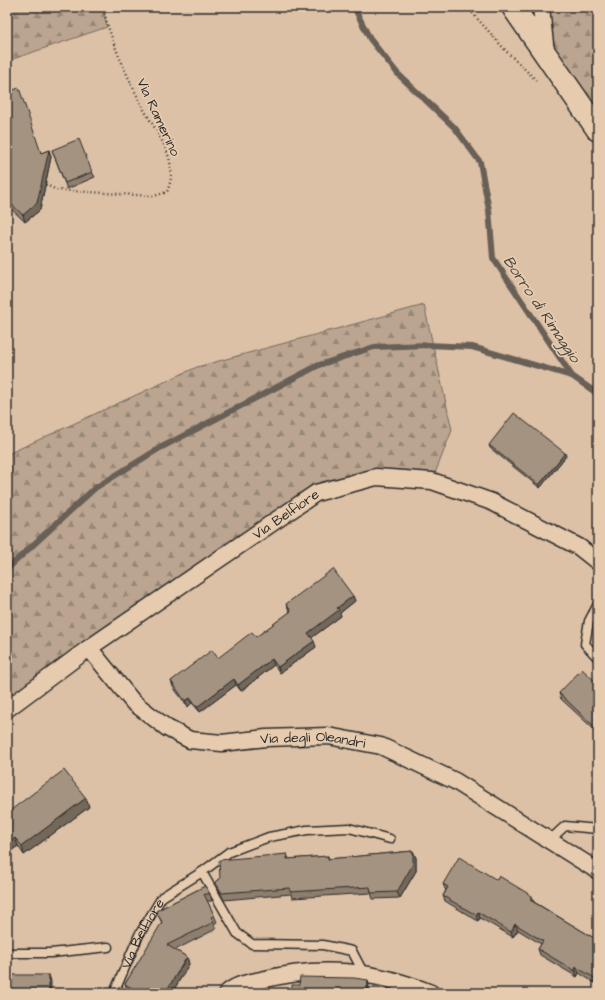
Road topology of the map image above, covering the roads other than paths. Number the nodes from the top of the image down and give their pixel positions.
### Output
1 (513, 7) edge
2 (541, 7) edge
3 (546, 56) junction
4 (598, 130) edge
5 (598, 562) edge
6 (598, 604) edge
7 (89, 648) junction
8 (598, 658) edge
9 (7, 709) edge
10 (598, 829) edge
11 (390, 838) dead end
12 (550, 840) junction
13 (598, 871) edge
14 (202, 872) junction
15 (108, 947) dead end
16 (7, 953) edge
17 (364, 974) junction
18 (114, 993) edge
19 (227, 993) edge
20 (430, 993) edge

1 - 3 main road
2 - 3 street
3 - 4 main road
5 - 7 street, Via Belfiore
6 - 8 lane
7 - 9 street, Via Belfiore
7 - 12 street, Via degli Oleandri
10 - 12 lane
11 - 14 lane
12 - 13 street, Via degli Oleandri
14 - 17 lane
14 - 18 lane, Via Belfiore
15 - 16 lane, Via Belfiore
17 - 19 street
17 - 20 street

